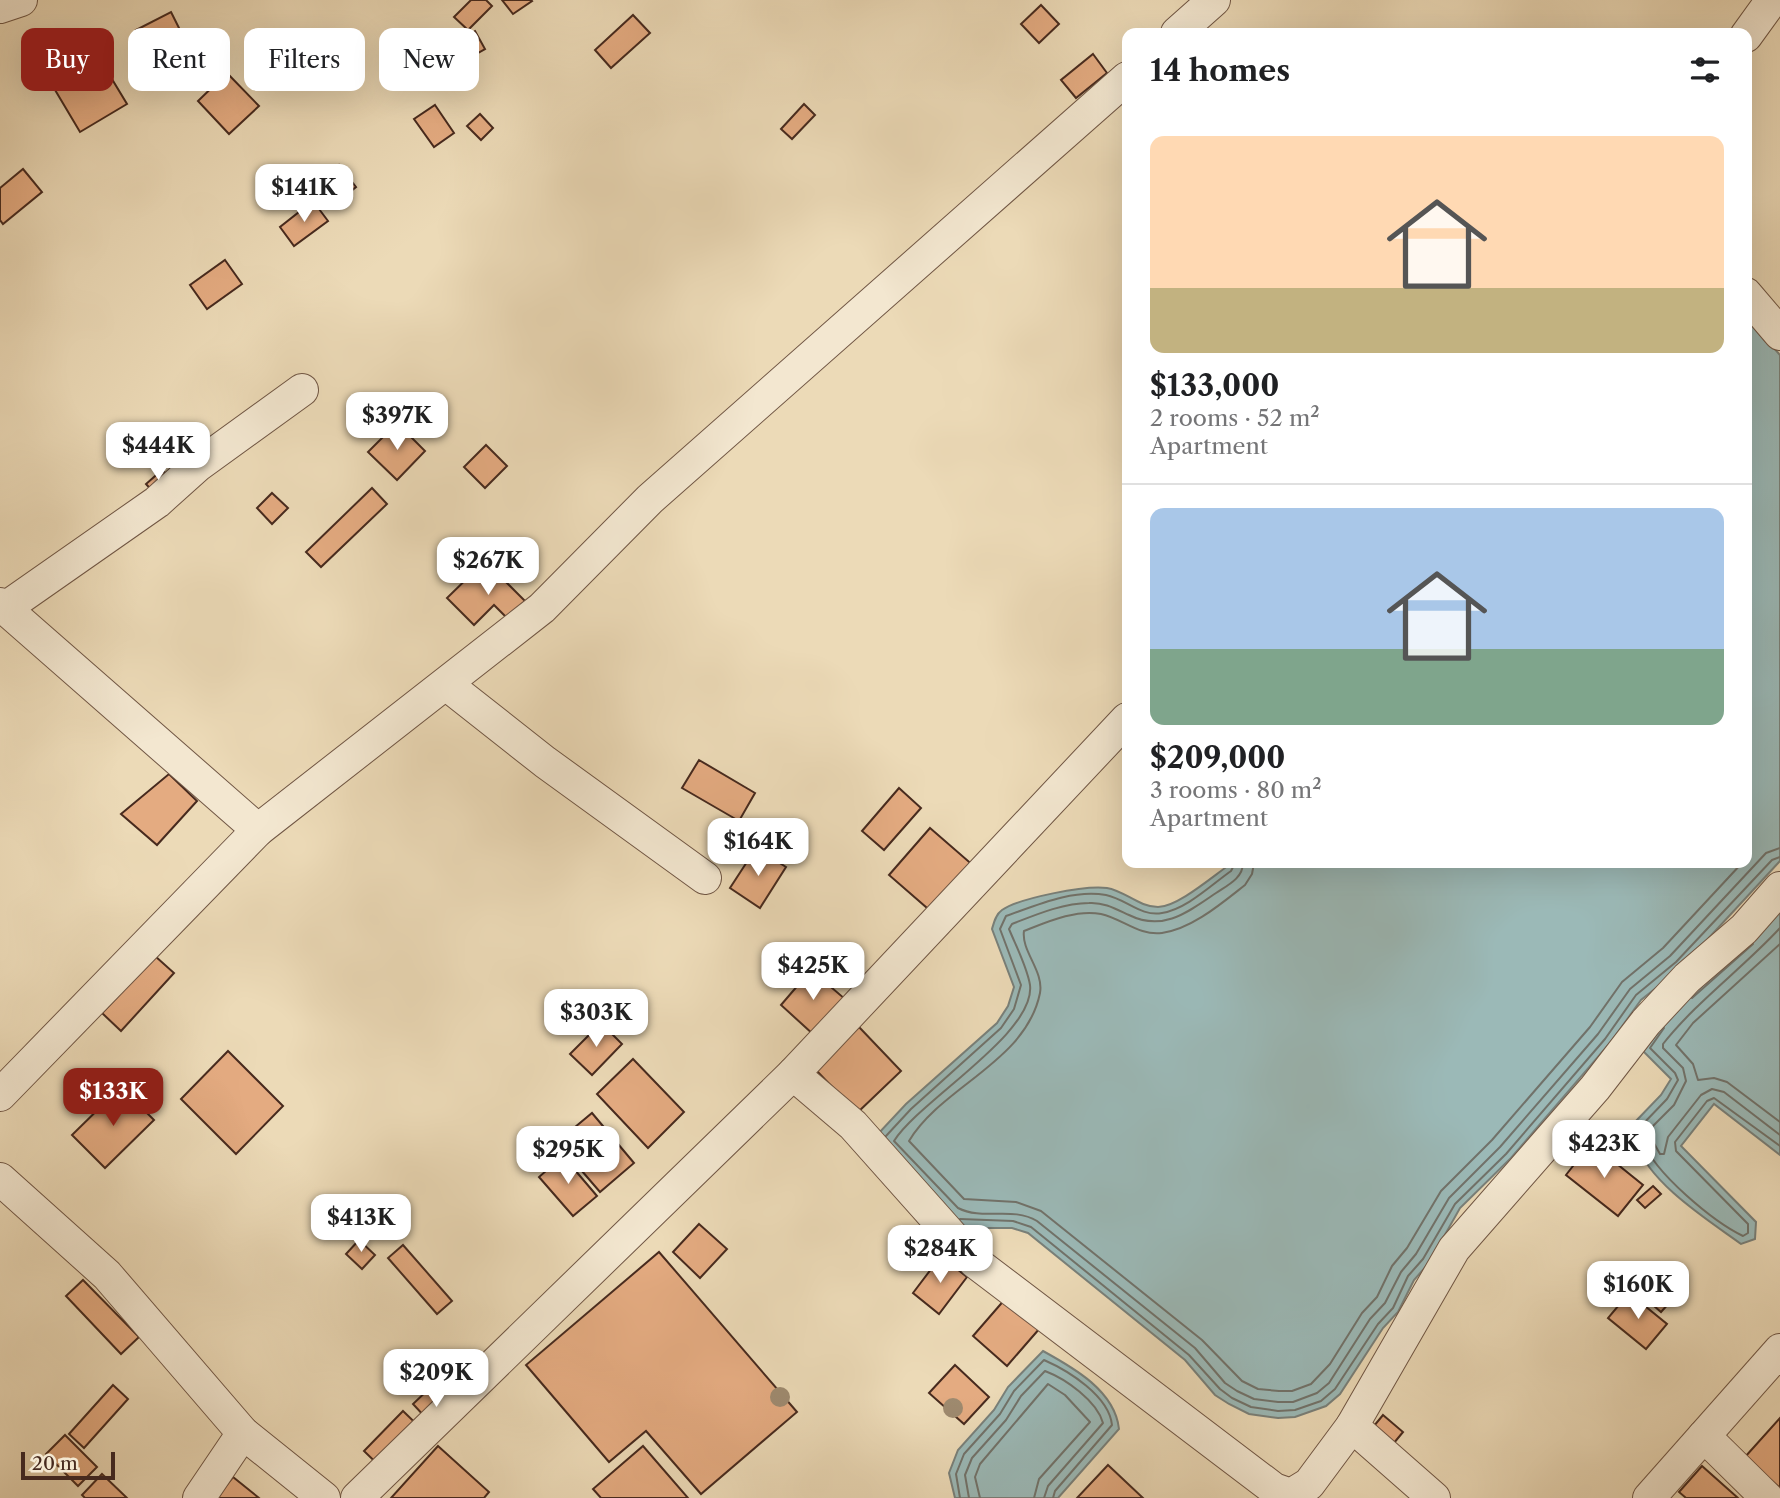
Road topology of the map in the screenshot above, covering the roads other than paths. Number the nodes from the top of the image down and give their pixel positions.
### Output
1 (21, 0) edge
2 (1214, 0) edge
3 (1772, 0) edge
4 (0, 7) edge
5 (1183, 28) edge
6 (1752, 28) edge
7 (1122, 82) edge
8 (1752, 301) edge
9 (1780, 334) edge
10 (302, 390) dead end
11 (2, 606) edge
12 (446, 684) junction
13 (1122, 724) edge
14 (258, 830) junction
15 (705, 878) dead end
16 (1780, 888) edge
17 (793, 1074) junction
18 (0, 1095) edge
19 (0, 1179) edge
20 (1780, 1350) edge
21 (1352, 1426) junction
22 (243, 1433) junction
23 (1704, 1436) junction
24 (199, 1498) edge
25 (324, 1498) edge
26 (357, 1498) edge
27 (1434, 1498) edge
28 (1648, 1498) edge
29 (1767, 1498) edge

1 - 4 street
2 - 5 street
3 - 6 street
7 - 12 street
8 - 9 street
10 - 11 street
11 - 14 street
12 - 14 street
12 - 15 street
13 - 17 street
14 - 18 street
16 - 21 street
17 - 21 street
17 - 26 street
19 - 22 street
20 - 23 street
21 - 27 street
22 - 24 street
22 - 25 street
23 - 28 street
23 - 29 street

